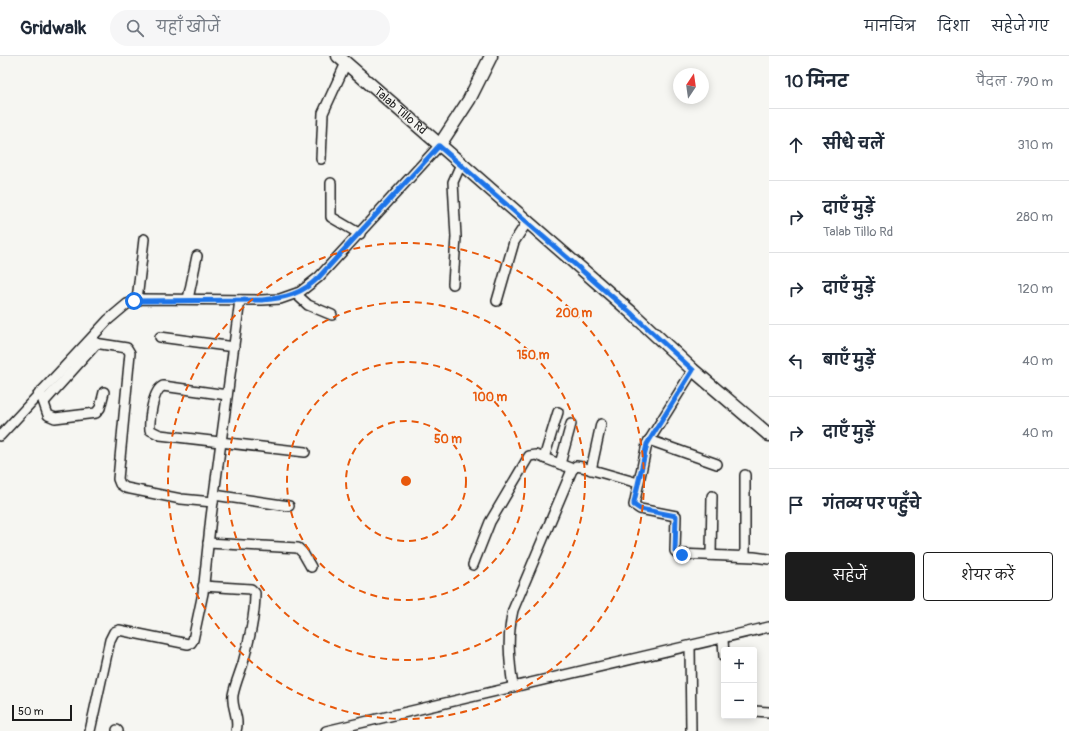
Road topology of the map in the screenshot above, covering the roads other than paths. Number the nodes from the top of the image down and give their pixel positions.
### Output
1 (491, 56) edge
2 (342, 59) edge
3 (439, 146) junction
4 (321, 159) dead end
5 (461, 164) junction
6 (331, 183) dead end
7 (527, 222) junction
8 (360, 234) junction
9 (144, 239) dead end
10 (197, 256) dead end
11 (453, 284) dead end
12 (299, 297) junction
13 (188, 299) junction
14 (137, 300) junction
15 (240, 300) junction
16 (497, 301) dead end
17 (332, 315) dead end
18 (160, 337) dead end
19 (93, 343) junction
20 (234, 347) junction
21 (693, 370) junction
22 (104, 392) dead end
23 (227, 395) junction
24 (42, 398) junction
25 (558, 412) dead end
26 (572, 424) dead end
27 (602, 424) dead end
28 (769, 435) edge
29 (0, 436) edge
30 (649, 440) junction
31 (220, 443) junction
32 (305, 452) dead end
33 (544, 458) junction
34 (560, 464) junction
35 (717, 464) dead end
36 (573, 469) junction
37 (591, 470) junction
38 (745, 475) dead end
39 (638, 483) junction
40 (712, 496) dead end
41 (213, 498) junction
42 (289, 506) dead end
43 (208, 543) junction
44 (711, 556) junction
45 (745, 556) junction
46 (769, 559) edge
47 (473, 565) dead end
48 (311, 567) dead end
49 (203, 586) junction
50 (769, 627) edge
51 (723, 639) junction
52 (690, 646) junction
53 (723, 647) edge
54 (513, 686) junction
55 (757, 711) edge
56 (769, 712) edge
57 (90, 731) edge
58 (236, 731) edge
59 (326, 731) edge
60 (691, 731) edge

1 - 3 main road
2 - 3 main road, Talab Tillo Rd
2 - 4 street
3 - 5 main road, Talab Tillo Rd
3 - 8 street
5 - 7 main road, Talab Tillo Rd
5 - 11 street
6 - 8 street
7 - 16 street
7 - 21 main road, Talab Tillo Rd
8 - 12 street
9 - 14 street
10 - 13 street
12 - 15 street
12 - 17 street
13 - 14 street
13 - 15 street
14 - 19 street
15 - 20 street
18 - 20 street
19 - 24 street
19 - 41 street
20 - 23 street
21 - 28 main road, Talab Tillo Rd
21 - 30 street
22 - 24 street
23 - 31 street
23 - 31 street
24 - 29 street
25 - 33 street
26 - 34 street
27 - 37 street
30 - 35 street
30 - 39 street
31 - 32 street
31 - 41 street
33 - 34 street
33 - 47 street
34 - 36 street
36 - 37 street
36 - 54 street
37 - 39 street
38 - 45 street
39 - 44 street
40 - 44 street
41 - 42 street
41 - 43 street
43 - 48 street
43 - 49 street
44 - 45 street
45 - 46 street
49 - 57 street
49 - 58 street
50 - 51 street
51 - 52 street
51 - 53 street
52 - 54 street
52 - 60 street
54 - 59 street
55 - 56 street

